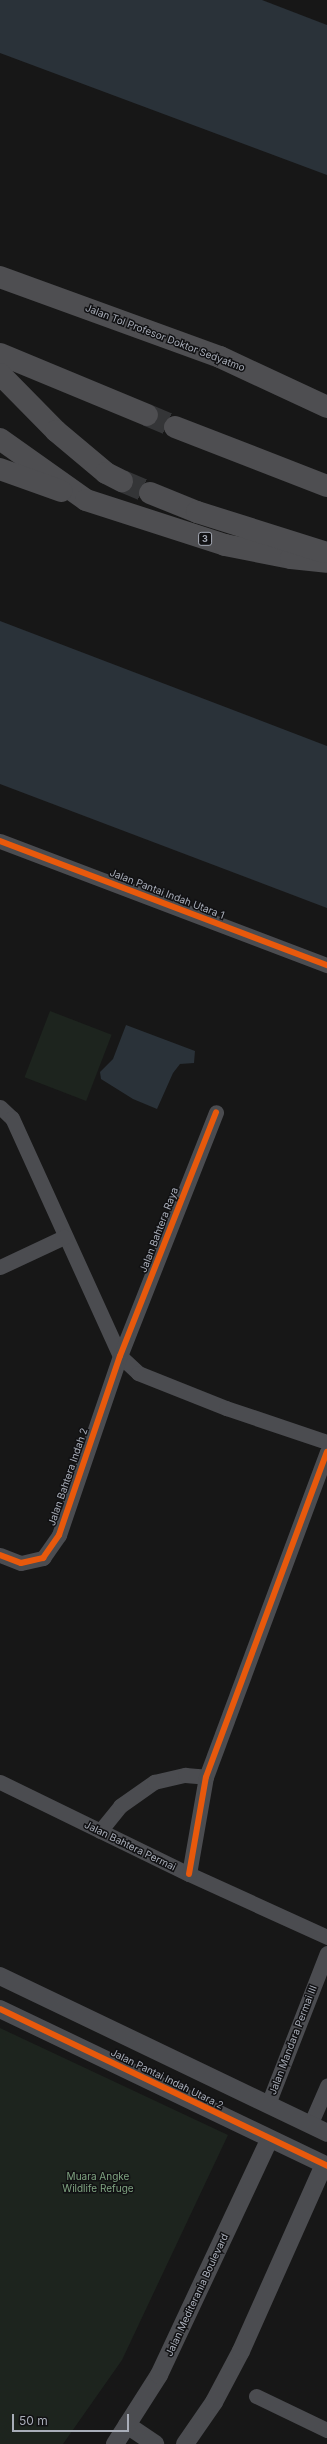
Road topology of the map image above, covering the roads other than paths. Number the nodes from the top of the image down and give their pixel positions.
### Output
1 (0, 277) edge
2 (0, 354) edge
3 (0, 374) edge
4 (327, 407) edge
5 (147, 415) tunnel mouth
6 (175, 427) tunnel mouth
7 (0, 439) edge
8 (0, 469) edge
9 (122, 481) tunnel mouth
10 (327, 486) edge
11 (150, 493) tunnel mouth
12 (86, 500) junction
13 (327, 553) edge
14 (327, 562) edge
15 (0, 841) edge
16 (327, 965) edge
17 (0, 1107) edge
18 (216, 1112) dead end
19 (64, 1237) junction
20 (0, 1267) edge
21 (120, 1356) junction
22 (327, 1442) edge
23 (327, 1452) edge
24 (0, 1555) edge
25 (206, 1777) junction
26 (0, 1782) edge
27 (100, 1831) junction
28 (189, 1874) junction
29 (327, 1937) edge
30 (327, 1953) edge
31 (0, 1976) edge
32 (0, 2009) edge
33 (327, 2086) edge
34 (268, 2104) junction
35 (310, 2125) junction
36 (327, 2133) edge
37 (269, 2140) junction
38 (327, 2145) edge
39 (325, 2165) edge
40 (256, 2396) dead end
41 (127, 2425) junction
42 (327, 2430) edge
43 (115, 2444) edge
44 (155, 2444) edge
45 (185, 2444) edge

1 - 4 highway, Jalan Tol Profesor Doktor Sedyatmo
2 - 5 highway
3 - 9 highway
6 - 10 highway
7 - 12 highway, 3
8 - 12 highway
11 - 13 highway
12 - 14 highway, 3
15 - 16 street, Jalan Pantai Indah Utara 1
17 - 19 street
18 - 21 street, Jalan Bahtera Raya
19 - 20 street
19 - 21 street
21 - 22 street
21 - 24 street, Jalan Bahtera Indah 2
23 - 25 street
25 - 27 street
25 - 28 street
26 - 27 street, Jalan Bahtera Permai
27 - 28 street, Jalan Bahtera Permai
28 - 29 street, Jalan Bahtera Permai
30 - 34 street, Jalan Mandara Permai III
31 - 34 street, Jalan Pantai Indah Utara 2
32 - 37 street, Jalan Pantai Indah Utara 2
33 - 35 street
34 - 35 street, Jalan Pantai Indah Utara 2
35 - 36 street, Jalan Pantai Indah Utara 2
35 - 38 street
37 - 39 street, Jalan Pantai Indah Utara 2
37 - 41 street, Jalan Mediterania Boulevard
39 - 45 street
40 - 42 street
41 - 43 street, Jalan Mediterania Boulevard
41 - 44 street

